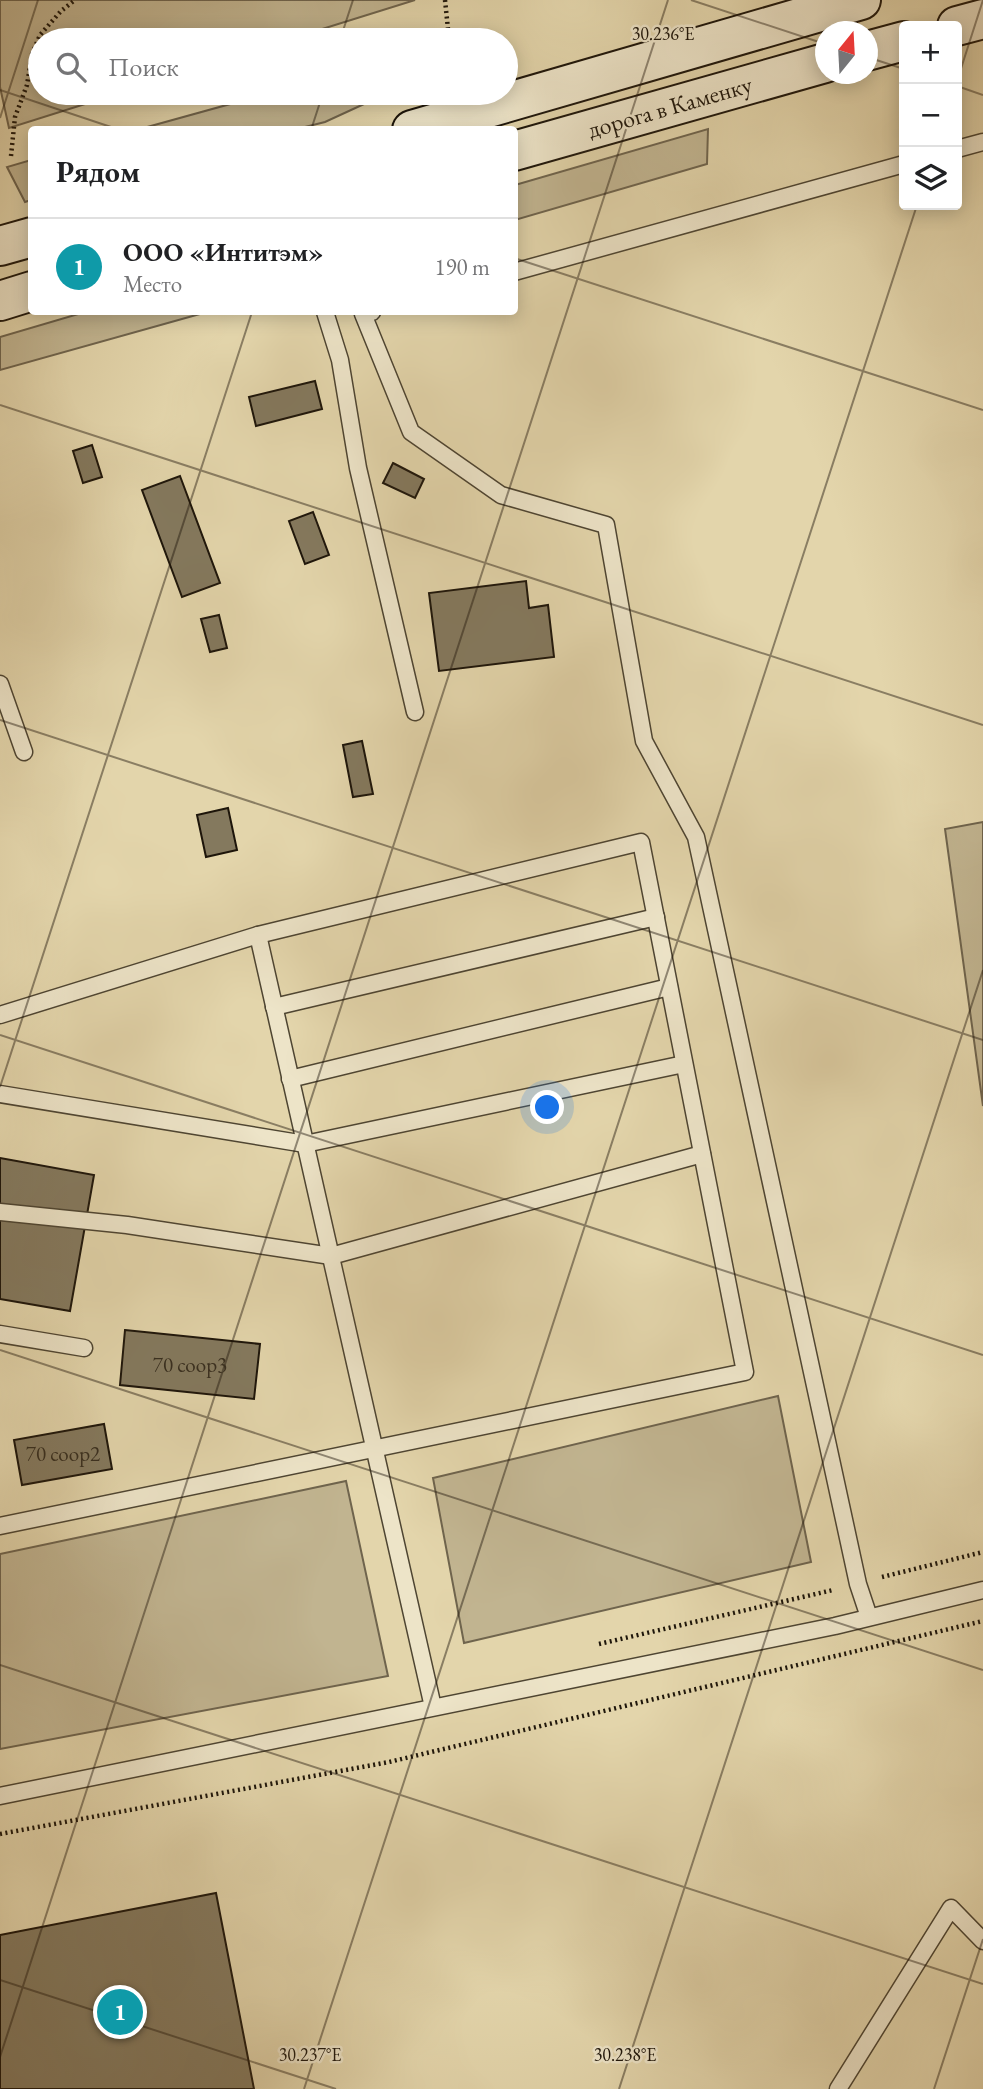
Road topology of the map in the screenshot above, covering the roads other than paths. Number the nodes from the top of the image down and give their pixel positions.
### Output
1 (861, 0) edge
2 (983, 19) edge
3 (962, 25) edge
4 (899, 42) edge
5 (878, 48) edge
6 (815, 66) edge
7 (518, 99) edge
8 (498, 105) edge
9 (426, 126) edge
10 (983, 142) edge
11 (962, 148) edge
12 (518, 150) edge
13 (899, 165) edge
14 (28, 238) edge
15 (0, 246) edge
16 (518, 271) edge
17 (28, 292) edge
18 (0, 301) edge
19 (326, 315) edge
20 (363, 315) edge
21 (0, 684) edge
22 (415, 712) dead end
23 (24, 752) dead end
24 (656, 917) junction
25 (258, 935) junction
26 (669, 987) junction
27 (274, 1007) junction
28 (0, 1015) edge
29 (684, 1064) junction
30 (290, 1079) junction
31 (0, 1094) edge
32 (305, 1144) junction
33 (702, 1154) junction
34 (0, 1212) edge
35 (331, 1256) junction
36 (0, 1334) edge
37 (83, 1348) dead end
38 (374, 1448) junction
39 (0, 1526) edge
40 (983, 1590) edge
41 (869, 1617) junction
42 (433, 1707) junction
43 (0, 1796) edge
44 (983, 1941) edge
45 (838, 2089) edge

1 - 7 main road, дорога в Каменку
2 - 3 main road
4 - 5 main road
6 - 12 main road, дорога в Каменку
8 - 9 main road, дорога в Каменку
10 - 11 lane
13 - 16 lane
14 - 15 main road
17 - 18 main road
19 - 22 lane
20 - 41 lane
21 - 23 lane
24 - 25 lane
24 - 26 lane
24 - 27 lane
25 - 27 lane
25 - 28 lane
26 - 29 lane
26 - 30 lane
27 - 30 lane
29 - 32 lane
29 - 33 lane
30 - 32 lane
31 - 32 lane
32 - 35 lane
33 - 35 lane
33 - 38 lane
34 - 35 lane
35 - 38 lane
36 - 37 lane
38 - 39 lane
38 - 42 lane
40 - 41 lane
41 - 42 lane
42 - 43 lane
44 - 45 lane

